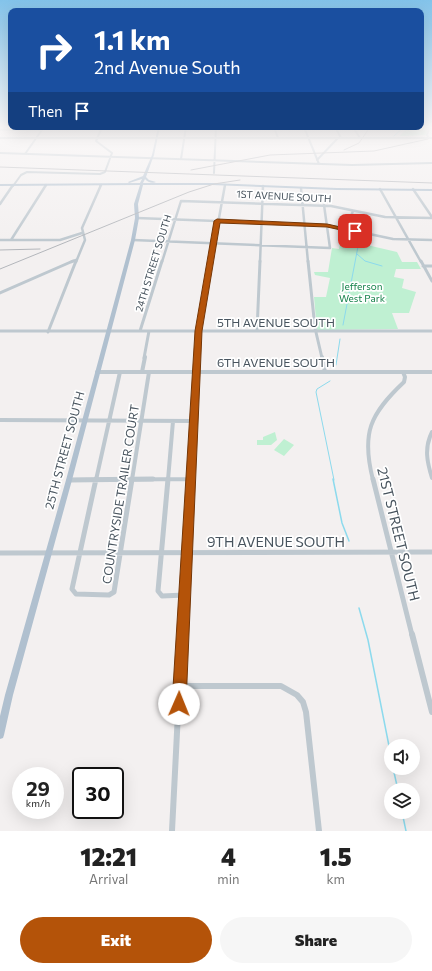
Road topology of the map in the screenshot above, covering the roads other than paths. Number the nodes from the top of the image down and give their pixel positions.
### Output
1 (108, 165) edge
2 (149, 165) edge
3 (215, 165) edge
4 (345, 165) edge
5 (361, 165) edge
6 (214, 173) dead end
7 (144, 177) junction
8 (71, 182) junction
9 (124, 182) junction
10 (158, 183) junction
11 (0, 184) edge
12 (15, 184) junction
13 (141, 184) junction
14 (196, 184) junction
15 (41, 185) junction
16 (46, 185) junction
17 (101, 185) junction
18 (115, 185) junction
19 (153, 185) junction
20 (224, 185) junction
21 (263, 186) junction
22 (301, 188) junction
23 (380, 189) junction
24 (413, 189) junction
25 (432, 190) edge
26 (139, 193) junction
27 (182, 201) joint
28 (221, 201) junction
29 (262, 203) junction
30 (0, 204) edge
31 (302, 205) junction
32 (324, 205) junction
33 (353, 211) junction
34 (432, 217) edge
35 (137, 218) junction
36 (396, 218) junction
37 (175, 219) junction
38 (217, 221) junction
39 (261, 223) junction
40 (304, 225) junction
41 (327, 225) junction
42 (346, 229) junction
43 (82, 233) junction
44 (0, 240) edge
45 (11, 240) junction
46 (133, 240) junction
47 (408, 240) junction
48 (432, 240) edge
49 (168, 241) junction
50 (214, 243) junction
51 (260, 245) junction
52 (307, 247) junction
53 (76, 260) junction
54 (423, 266) junction
55 (432, 266) edge
56 (432, 281) edge
57 (0, 294) edge
58 (0, 331) edge
59 (140, 331) junction
60 (149, 331) junction
61 (198, 331) junction
62 (257, 331) junction
63 (316, 331) junction
64 (432, 331) edge
65 (48, 332) junction
66 (107, 332) junction
67 (97, 372) junction
68 (120, 372) junction
69 (142, 372) junction
70 (149, 372) junction
71 (197, 372) junction
72 (325, 372) junction
73 (404, 372) junction
74 (432, 372) edge
75 (0, 420) edge
76 (84, 421) junction
77 (109, 421) junction
78 (142, 421) junction
79 (173, 421) junction
80 (194, 421) junction
81 (432, 432) edge
82 (432, 478) edge
83 (133, 479) junction
84 (191, 479) junction
85 (69, 480) junction
86 (96, 480) junction
87 (168, 480) junction
88 (161, 552) junction
89 (187, 552) junction
90 (432, 552) edge
91 (0, 553) edge
92 (49, 553) junction
93 (81, 553) junction
94 (121, 553) junction
95 (391, 553) junction
96 (185, 596) junction
97 (180, 686) junction
98 (432, 712) edge
99 (0, 735) edge
100 (172, 831) edge
101 (319, 831) edge

1 - 12 street
2 - 7 main road, 25TH STREET SOUTH
3 - 6 street
4 - 5 street
7 - 9 main road
7 - 10 main road
7 - 13 main road, 25TH STREET SOUTH
8 - 9 main road
8 - 12 main road
8 - 15 main road
9 - 13 main road
10 - 13 main road
10 - 14 main road
11 - 12 main road
12 - 15 main road
12 - 30 street
13 - 18 main road
13 - 19 main road
13 - 26 main road, 25TH STREET SOUTH
14 - 19 main road
14 - 20 main road
15 - 16 main road
16 - 17 main road
16 - 45 street
17 - 18 main road
17 - 43 street
18 - 26 main road
19 - 26 main road
20 - 21 main road
20 - 28 street
21 - 22 main road
21 - 29 street
22 - 23 main road
22 - 31 street
23 - 24 main road
23 - 36 street
24 - 25 main road
24 - 34 street
26 - 35 main road, 25TH STREET SOUTH
27 - 28 street, 1ST AVENUE SOUTH
27 - 37 street, 24TH STREET SOUTH
28 - 29 street, 1ST AVENUE SOUTH
28 - 38 street
29 - 31 street, 1ST AVENUE SOUTH
29 - 39 street
31 - 32 street, 1ST AVENUE SOUTH
31 - 40 street
32 - 33 street, 1ST AVENUE SOUTH
32 - 41 street
33 - 36 street, 1ST AVENUE SOUTH
33 - 42 street
34 - 36 street, 1ST AVENUE SOUTH
35 - 37 street
35 - 46 main road, 25TH STREET SOUTH
36 - 47 street
37 - 38 street
37 - 49 street, 24TH STREET SOUTH
38 - 39 street
38 - 50 street
39 - 40 street
39 - 51 street
40 - 41 street
40 - 52 street
41 - 42 street
41 - 52 street
42 - 47 street
43 - 45 street
43 - 53 street
44 - 45 street
46 - 49 street
46 - 66 main road, 25TH STREET SOUTH
47 - 48 street
47 - 54 street
49 - 50 street
49 - 59 street, 24TH STREET SOUTH
50 - 51 street
50 - 61 street
51 - 52 street
51 - 62 street
52 - 63 street
53 - 57 street
53 - 65 street
54 - 55 street
54 - 56 street
58 - 65 street, 5TH AVENUE SOUTH
59 - 60 street, 5TH AVENUE SOUTH
59 - 66 street, 5TH AVENUE SOUTH
60 - 61 street, 5TH AVENUE SOUTH
60 - 69 street
61 - 62 street, 5TH AVENUE SOUTH
61 - 71 street
62 - 63 street, 5TH AVENUE SOUTH
63 - 64 street, 5TH AVENUE SOUTH
63 - 72 street
65 - 66 street, 5TH AVENUE SOUTH
66 - 67 main road, 25TH STREET SOUTH
67 - 68 street, 6TH AVENUE SOUTH
67 - 76 main road, 25TH STREET SOUTH
68 - 69 street, 6TH AVENUE SOUTH
68 - 77 street, COUNTRYSIDE TRAILER COURT
69 - 70 street, 6TH AVENUE SOUTH
70 - 71 street, 6TH AVENUE SOUTH
70 - 78 street, COUNTRYSIDE TRAILER COURT
71 - 72 street, 6TH AVENUE SOUTH
71 - 80 street
72 - 73 street, 6TH AVENUE SOUTH
73 - 74 street, 6TH AVENUE SOUTH
73 - 95 street, 21ST STREET SOUTH
75 - 76 street
76 - 77 street
76 - 85 main road, 25TH STREET SOUTH
77 - 78 street
77 - 86 street, COUNTRYSIDE TRAILER COURT
78 - 79 street
78 - 83 street, COUNTRYSIDE TRAILER COURT
79 - 80 street
79 - 87 street
80 - 84 street
81 - 82 street
83 - 86 street
83 - 87 street
83 - 94 street, COUNTRYSIDE TRAILER COURT
84 - 87 street
84 - 89 street
85 - 86 street
85 - 92 main road, 25TH STREET SOUTH
86 - 93 street, COUNTRYSIDE TRAILER COURT
87 - 88 street
88 - 89 street, 9TH AVENUE SOUTH
88 - 94 street, 9TH AVENUE SOUTH
88 - 96 street
89 - 95 street, 9TH AVENUE SOUTH
89 - 96 street
90 - 95 street, 9TH AVENUE SOUTH
91 - 92 street, 9TH AVENUE SOUTH
92 - 93 street, 9TH AVENUE SOUTH
92 - 99 main road, 25TH STREET SOUTH
93 - 94 street, 9TH AVENUE SOUTH
93 - 94 street, COUNTRYSIDE TRAILER COURT
95 - 98 street, 21ST STREET SOUTH
96 - 97 street
97 - 100 street
97 - 101 street

